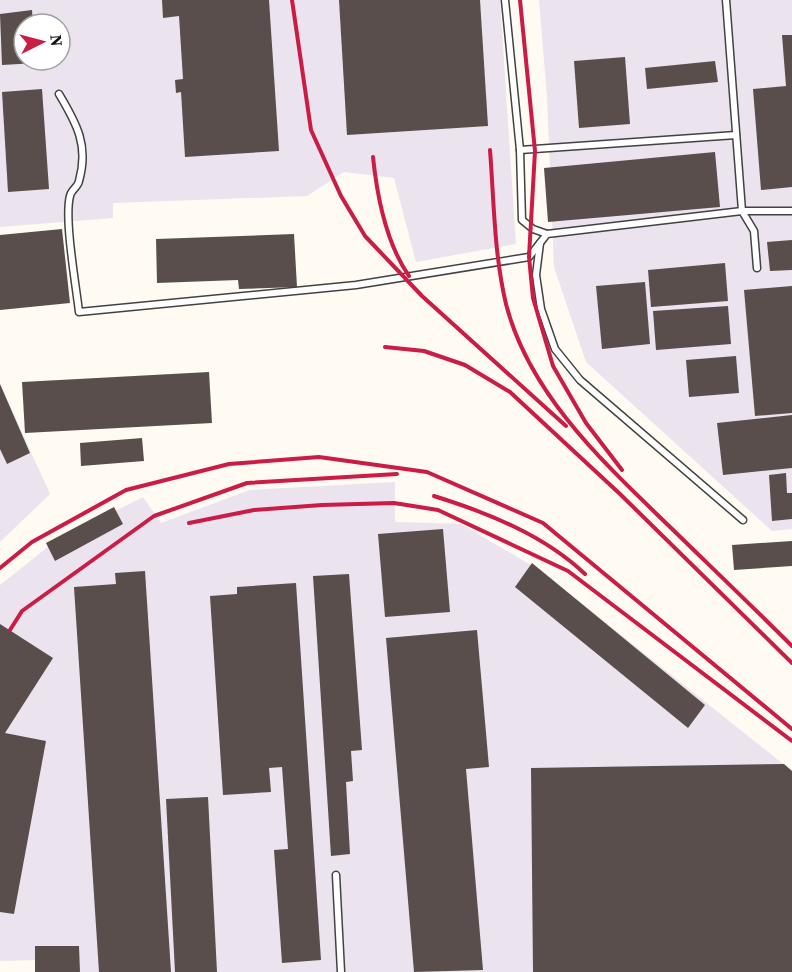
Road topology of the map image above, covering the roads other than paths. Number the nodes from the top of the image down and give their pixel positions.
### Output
1 (505, 0) edge
2 (726, 0) edge
3 (59, 94) dead end
4 (736, 135) junction
5 (520, 150) junction
6 (742, 211) junction
7 (792, 211) edge
8 (547, 234) junction
9 (541, 243) junction
10 (757, 268) dead end
11 (743, 520) dead end
12 (336, 874) dead end
13 (341, 972) edge

1 - 5 lane
2 - 4 lane
3 - 9 lane
4 - 5 lane
4 - 6 lane
5 - 8 lane
6 - 7 lane
6 - 8 lane
6 - 10 lane
8 - 9 lane
9 - 11 lane
12 - 13 lane

